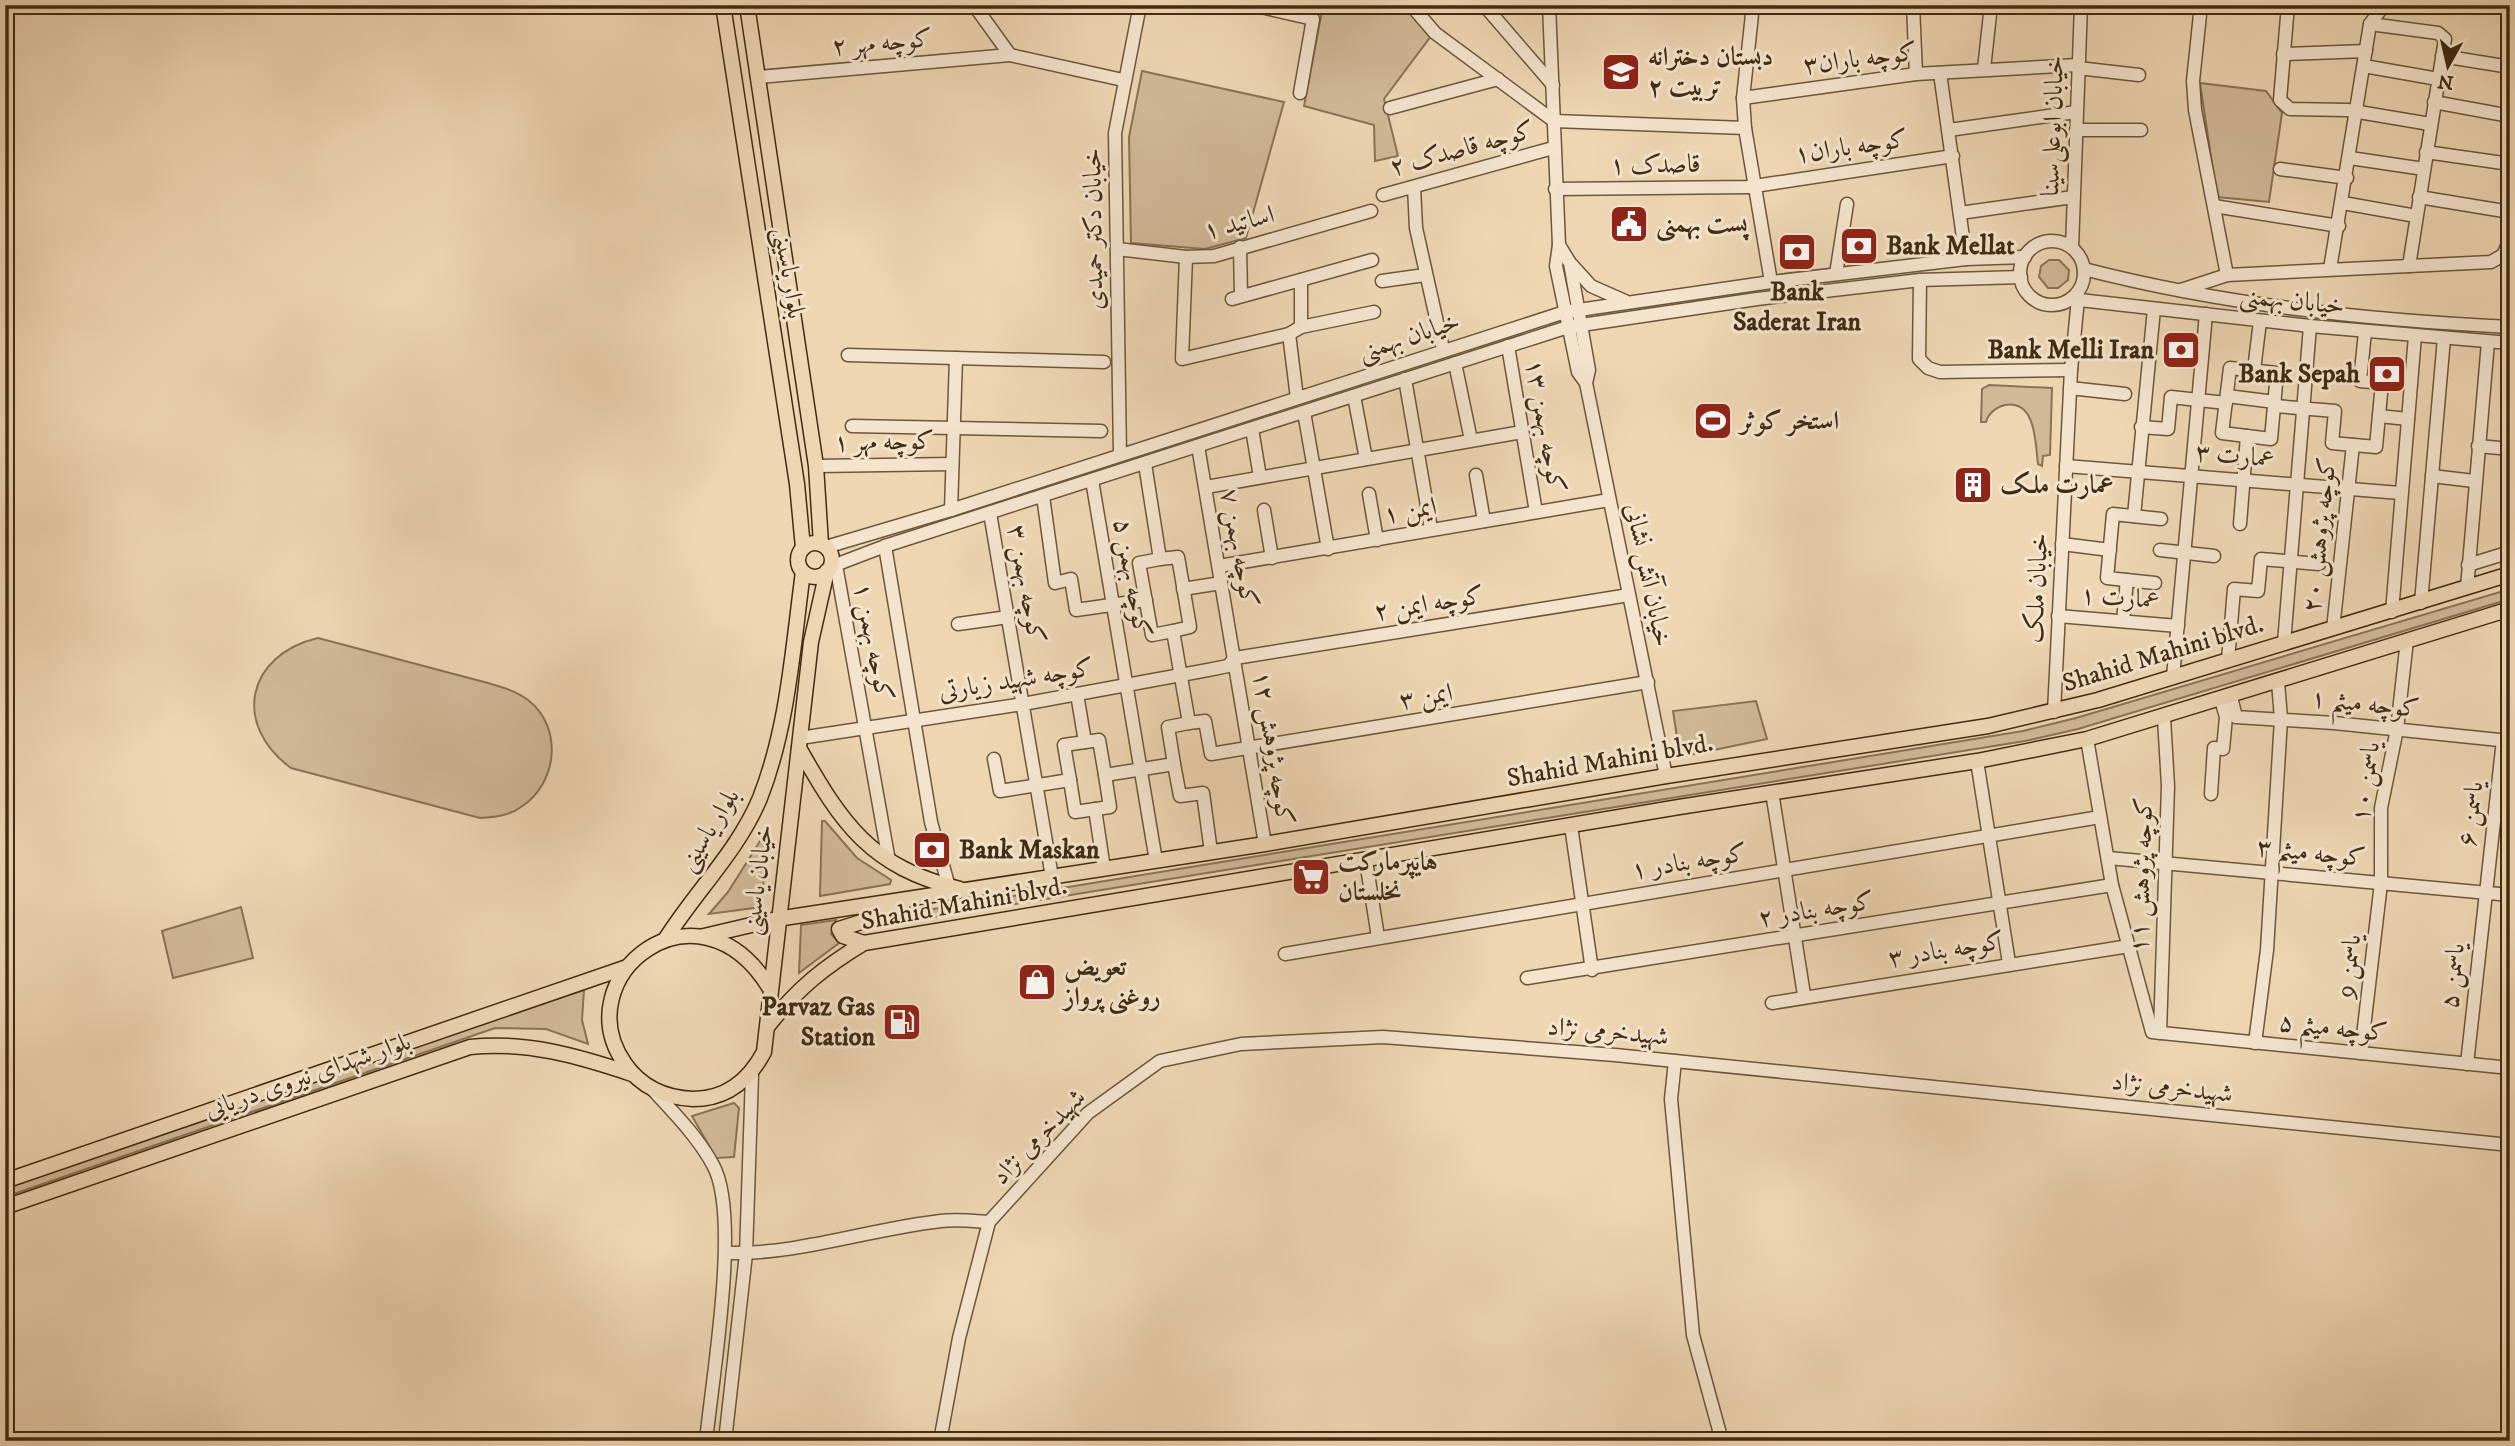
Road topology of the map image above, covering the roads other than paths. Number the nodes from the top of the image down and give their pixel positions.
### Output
1 (723, 5) edge
2 (747, 5) edge
3 (974, 5) edge
4 (1140, 5) edge
5 (1253, 5) edge
6 (1411, 5) edge
7 (1484, 5) edge
8 (1549, 5) edge
9 (1753, 5) edge
10 (1913, 5) edge
11 (1991, 5) edge
12 (2081, 5) edge
13 (2201, 5) edge
14 (2288, 5) edge
15 (2382, 6) edge
16 (2370, 24) junction
17 (2366, 51) junction
18 (2283, 54) junction
19 (1010, 55) junction
20 (2442, 56) junction
21 (2078, 66) junction
22 (2364, 66) junction
23 (2510, 67) edge
24 (1984, 69) junction
25 (1940, 73) junction
26 (1916, 74) junction
27 (2139, 75) dead end
28 (758, 77) junction
29 (1498, 79) junction
30 (2438, 79) junction
31 (1124, 80) junction
32 (1553, 85) junction
33 (1300, 93) dead end
34 (1743, 98) junction
35 (2434, 102) junction
36 (1390, 108) dead end
37 (2076, 112) junction
38 (2356, 113) junction
39 (2510, 116) edge
40 (1554, 121) junction
41 (2430, 124) junction
42 (1745, 128) junction
43 (1949, 130) junction
44 (2076, 130) junction
45 (2141, 130) dead end
46 (1553, 148) junction
47 (2426, 152) junction
48 (1953, 156) junction
49 (2350, 158) junction
50 (2510, 164) edge
51 (2280, 169) dead end
52 (2424, 169) junction
53 (2347, 178) junction
54 (1756, 184) junction
55 (1414, 187) junction
56 (1555, 189) junction
57 (1383, 195) dead end
58 (2073, 197) junction
59 (2419, 197) junction
60 (2343, 203) junction
61 (1847, 204) dead end
62 (2214, 206) junction
63 (1371, 211) dead end
64 (2510, 212) edge
65 (1961, 213) junction
66 (2416, 216) junction
67 (2339, 226) junction
68 (2510, 240) edge
69 (1559, 245) junction
70 (1240, 247) junction
71 (2072, 248) junction
72 (1117, 249) junction
73 (1186, 257) junction
74 (2025, 257) junction
75 (1966, 259) junction
76 (1372, 260) dead end
77 (1570, 263) junction
78 (2409, 265) junction
79 (2084, 269) junction
80 (2330, 269) junction
81 (1836, 274) junction
82 (1425, 275) junction
83 (2227, 275) junction
84 (2021, 277) junction
85 (1301, 280) junction
86 (1920, 280) junction
87 (1382, 281) dead end
88 (1771, 282) junction
89 (2179, 291) junction
90 (2074, 299) junction
91 (1629, 302) junction
92 (1578, 309) junction
93 (2154, 309) junction
94 (1374, 312) dead end
95 (1565, 312) junction
96 (2206, 314) junction
97 (2260, 321) junction
98 (1575, 325) junction
99 (2310, 327) junction
100 (2510, 327) edge
101 (1295, 330) junction
102 (2365, 332) junction
103 (2415, 336) junction
104 (2444, 338) junction
105 (2488, 342) junction
106 (2510, 343) edge
107 (1508, 346) junction
108 (1443, 349) junction
109 (848, 355) dead end
110 (956, 358) junction
111 (1104, 362) dead end
112 (1455, 363) junction
113 (2071, 370) junction
114 (2254, 370) junction
115 (1405, 379) junction
116 (2070, 388) junction
117 (2125, 394) dead end
118 (1354, 396) junction
119 (1297, 398) junction
120 (2197, 399) junction
121 (2227, 399) junction
122 (2275, 404) junction
123 (2303, 408) junction
124 (1304, 412) junction
125 (2379, 416) junction
126 (2407, 419) junction
127 (852, 426) dead end
128 (2141, 427) junction
129 (953, 428) junction
130 (1252, 429) junction
131 (1101, 431) dead end
132 (1522, 432) junction
133 (2247, 436) junction
134 (1471, 440) junction
135 (2353, 445) junction
136 (1198, 446) junction
137 (2478, 446) junction
138 (2510, 449) edge
139 (1416, 450) junction
140 (1120, 455) junction
141 (1366, 459) junction
142 (952, 464) junction
143 (1145, 464) junction
144 (816, 466) junction
145 (2066, 466) junction
146 (1314, 468) junction
147 (2138, 471) junction
148 (1476, 475) dead end
149 (2192, 475) junction
150 (2432, 476) junction
151 (1260, 477) junction
152 (1092, 480) junction
153 (2244, 480) junction
154 (2474, 481) junction
155 (2297, 484) junction
156 (1206, 487) junction
157 (2349, 488) junction
158 (2400, 493) junction
159 (1369, 494) dead end
160 (1043, 496) junction
161 (1609, 500) junction
162 (951, 510) junction
163 (1264, 510) dead end
164 (1536, 512) junction
165 (990, 513) junction
166 (2134, 516) junction
167 (2161, 519) dead end
168 (1484, 521) junction
169 (2240, 524) dead end
170 (1431, 530) junction
171 (1377, 540) junction
172 (2062, 544) junction
173 (823, 546) junction
174 (885, 547) junction
175 (803, 548) junction
176 (1328, 549) junction
177 (2110, 550) junction
178 (2160, 550) dead end
179 (2186, 552) junction
180 (2510, 552) edge
181 (2214, 556) dead end
182 (1272, 558) junction
183 (1160, 559) junction
184 (2290, 561) junction
185 (2319, 564) dead end
186 (2469, 565) junction
187 (1219, 566) junction
188 (831, 568) junction
189 (803, 572) junction
190 (2510, 574) edge
191 (2127, 580) junction
192 (1221, 583) junction
193 (2155, 583) dead end
194 (2467, 587) junction
195 (1184, 589) junction
196 (1629, 595) junction
197 (1146, 600) junction
198 (2421, 603) junction
199 (1114, 604) junction
200 (2510, 609) edge
201 (2392, 612) junction
202 (1008, 617) junction
203 (2058, 617) junction
204 (2123, 621) junction
205 (958, 624) dead end
206 (2178, 626) junction
207 (2333, 629) junction
208 (1173, 631) junction
209 (2407, 640) junction
210 (2284, 643) junction
211 (1235, 658) junction
212 (2228, 660) junction
213 (1180, 675) junction
214 (2173, 677) junction
215 (1648, 682) junction
216 (2278, 682) junction
217 (1127, 684) junction
218 (1077, 694) junction
219 (2226, 699) junction
220 (1023, 704) junction
221 (2054, 712) junction
222 (2231, 717) junction
223 (2164, 718) junction
224 (2281, 719) junction
225 (912, 720) junction
226 (1189, 723) junction
227 (867, 727) junction
228 (2397, 729) junction
229 (2087, 739) junction
230 (2506, 741) edge
231 (1085, 742) junction
232 (800, 743) junction
233 (1251, 749) junction
234 (994, 760) dead end
235 (1977, 761) junction
236 (1174, 764) junction
237 (1142, 769) junction
238 (1105, 775) junction
239 (1666, 776) junction
240 (1070, 780) junction
241 (1037, 786) junction
242 (1772, 792) junction
243 (2211, 794) dead end
244 (1095, 809) junction
245 (2100, 817) junction
246 (1571, 826) junction
247 (1990, 838) junction
248 (1265, 845) junction
249 (1211, 852) junction
250 (2108, 858) junction
251 (889, 861) junction
252 (1156, 861) junction
253 (1366, 861) junction
254 (2165, 862) junction
255 (1104, 869) junction
256 (1784, 870) junction
257 (2271, 871) junction
258 (1052, 877) junction
259 (2381, 883) junction
260 (2112, 884) junction
261 (949, 887) junction
262 (965, 890) junction
263 (2484, 892) junction
264 (2510, 895) edge
265 (906, 900) junction
266 (1581, 903) junction
267 (2001, 903) junction
268 (777, 919) junction
269 (704, 936) junction
270 (1378, 937) junction
271 (1794, 937) junction
272 (664, 940) junction
273 (864, 943) junction
274 (2129, 946) junction
275 (1285, 954) dead end
276 (2009, 963) junction
277 (627, 967) junction
278 (1592, 970) junction
279 (1527, 978) dead end
280 (769, 987) junction
281 (1804, 995) junction
282 (1772, 1003) dead end
283 (768, 1026) junction
284 (2156, 1033) junction
285 (2255, 1043) junction
286 (2361, 1054) junction
287 (1675, 1061) junction
288 (2467, 1064) junction
289 (2510, 1068) edge
290 (632, 1074) junction
291 (752, 1074) junction
292 (653, 1090) junction
293 (2510, 1145) edge
294 (5, 1181) edge
295 (5, 1208) edge
296 (989, 1222) junction
297 (726, 1253) junction
298 (746, 1254) junction
299 (705, 1441) edge
300 (725, 1441) edge
301 (940, 1441) edge
302 (1721, 1441) edge

1 - 175 main road, بلوار یاسینی
2 - 28 main road, بلوار یاسینی
3 - 19 street
4 - 31 street, خیابان دکتر حمیدی
5 - 33 street
6 - 29 street
7 - 32 street
8 - 32 street
9 - 34 street
10 - 26 street
11 - 24 street
12 - 21 street, خیابان ابوعلی‌سینا
13 - 62 street
14 - 18 street
15 - 16 street
16 - 17 street
16 - 20 street
17 - 18 street
17 - 22 street
18 - 38 street
19 - 28 street, کوچه مهر ۲
19 - 31 street, کوچه مهر ۲
20 - 23 street
20 - 30 street
21 - 24 street, کوچه باران۳
21 - 27 street, کوچه باران۳
21 - 37 street, خیابان ابوعلی‌سینا
22 - 30 street
22 - 38 street
24 - 25 street, کوچه باران۳
25 - 26 street, کوچه باران۳
25 - 43 street
26 - 34 street, کوچه باران۳
28 - 144 main road, بلوار یاسینی
29 - 36 street
29 - 40 street
30 - 35 street
31 - 72 street, خیابان دکتر حمیدی
32 - 40 street
34 - 42 street
35 - 39 street
35 - 41 street
37 - 43 street
37 - 44 street, خیابان ابوعلی‌سینا
38 - 41 street
38 - 49 street
40 - 42 street
40 - 46 street
41 - 47 street
42 - 54 street
43 - 48 street
44 - 45 street
44 - 58 street, خیابان ابوعلی‌سینا
46 - 55 street, کوچه قاصدک ۲
46 - 56 street
47 - 50 street
47 - 52 street
48 - 54 street, کوچه باران۱
48 - 65 street
49 - 52 street
49 - 53 street
51 - 53 street
52 - 59 street
53 - 60 street
54 - 56 street, قاصدک ۱
54 - 88 street
55 - 57 street, کوچه قاصدک ۲
55 - 82 street
56 - 69 street
58 - 65 street
58 - 71 street, خیابان ابوعلی‌سینا
59 - 64 street
59 - 66 street
60 - 66 street
60 - 67 street
61 - 81 street
62 - 67 street
62 - 83 street
63 - 70 street, اساتید ۱
65 - 75 street
66 - 78 street
67 - 80 street
68 - 78 street
69 - 77 street
69 - 95 street
70 - 73 street, اساتید ۱
70 - 85 street
71 - 74 street
71 - 79 street
72 - 73 street, اساتید ۱
72 - 140 street, خیابان دکتر حمیدی
73 - 101 street
74 - 75 street, خیابان بهمنی
74 - 84 street
75 - 81 street, خیابان بهمنی
76 - 85 street
77 - 91 street
77 - 92 street
78 - 80 street
79 - 89 street, خیابان بهمنی
79 - 90 street
80 - 83 street
81 - 88 street, خیابان بهمنی
82 - 87 street
82 - 108 street
83 - 89 street
84 - 86 street, خیابان بهمنی
84 - 90 street
85 - 101 street
86 - 98 street, خیابان بهمنی
86 - 113 street
88 - 91 street, خیابان بهمنی
89 - 100 street, خیابان بهمنی
90 - 93 street, خیابان بهمنی
90 - 113 street, خیابان ملک
91 - 92 street, خیابان بهمنی
92 - 95 street, خیابان بهمنی
92 - 98 street
93 - 96 street, خیابان بهمنی
93 - 128 street
94 - 101 street
95 - 98 street
95 - 108 street, خیابان بهمنی
96 - 97 street, خیابان بهمنی
96 - 120 street
97 - 99 street, خیابان بهمنی
97 - 114 street
98 - 107 street, خیابان بهمنی
98 - 161 street, خیابان آتش نشانی
99 - 102 street, خیابان بهمنی
99 - 123 street
101 - 119 street
102 - 103 street, خیابان بهمنی
102 - 125 street
103 - 104 street, خیابان بهمنی
103 - 126 street
104 - 105 street, خیابان بهمنی
104 - 150 street
105 - 106 street, خیابان بهمنی
105 - 137 street
107 - 112 street, خیابان بهمنی
107 - 132 street, کوچه بهمن ۱۳
108 - 119 street, خیابان بهمنی
109 - 110 street
110 - 111 street
110 - 129 street
112 - 115 street, خیابان بهمنی
112 - 134 street
113 - 116 street, خیابان ملک
114 - 121 street
114 - 122 street
115 - 118 street, خیابان بهمنی
115 - 139 street
116 - 117 street
116 - 145 street, خیابان ملک
118 - 124 street, خیابان بهمنی
118 - 141 street
119 - 140 street, خیابان بهمنی
120 - 121 street
120 - 128 street
120 - 149 street
121 - 122 street
121 - 133 street
122 - 123 street
122 - 133 street
123 - 135 street
123 - 155 street
124 - 130 street, خیابان بهمنی
124 - 146 street
125 - 126 street
125 - 135 street
126 - 158 street
127 - 129 street
128 - 147 street
129 - 131 street
129 - 142 street
130 - 136 street, خیابان بهمنی
130 - 151 street
132 - 134 street
132 - 164 street, کوچه بهمن ۱۳
133 - 153 street
134 - 139 street
135 - 157 street, کوچه پژوهش ۲۰
136 - 143 street, خیابان بهمنی
136 - 156 street, کوچه بهمن ۷
137 - 138 street
137 - 154 street
139 - 141 street
139 - 170 street
140 - 162 street, خیابان بهمنی
141 - 146 street
142 - 144 street, کوچه مهر ۱
142 - 162 street
143 - 152 street, خیابان بهمنی
143 - 183 street
144 - 173 main road, بلوار یاسینی
145 - 147 street, عمارت ۳
145 - 172 street, خیابان ملک
146 - 151 street
146 - 176 street
147 - 149 street, عمارت ۳
147 - 166 street
148 - 168 street
149 - 153 street, عمارت ۳
149 - 179 street
150 - 154 street
150 - 198 street
151 - 156 street
152 - 160 street, خیابان بهمنی
152 - 199 street, کوچه بهمن ۵
153 - 155 street, عمارت ۳
153 - 169 street
154 - 186 street
155 - 157 street, عمارت ۳
155 - 184 street
156 - 187 street, کوچه بهمن ۷
157 - 158 street, عمارت ۳
157 - 207 street, کوچه پژوهش ۲۰
158 - 201 street
159 - 171 street
160 - 165 street, خیابان بهمنی
160 - 199 street
161 - 164 street, ایمن ۱
161 - 196 street, خیابان آتش نشانی
162 - 173 street, خیابان بهمنی
163 - 182 street
164 - 168 street, ایمن ۱
165 - 174 street, خیابان بهمنی
165 - 202 street, کوچه بهمن ۳
166 - 167 street
166 - 177 street
168 - 170 street, ایمن ۱
170 - 171 street, ایمن ۱
171 - 176 street, ایمن ۱
172 - 177 street
172 - 203 street, خیابان ملک
173 - 175 main road
173 - 188 main road
174 - 188 street, خیابان بهمنی
174 - 225 street
175 - 189 main road
176 - 182 street, ایمن ۱
177 - 191 street
178 - 179 street
179 - 181 street
179 - 206 street
180 - 186 street
182 - 187 street, ایمن ۱
183 - 195 street
183 - 197 street
184 - 185 street
184 - 210 street
184 - 212 street
186 - 194 street
187 - 192 street, کوچه بهمن ۷
188 - 189 main road
188 - 227 street, کوچه بهمن ۱
188 - 232 main road
189 - 272 main road, بلوار یاسینی
190 - 194 main road, Shahid Mahini blvd.
191 - 193 street
191 - 204 street
192 - 195 street
192 - 211 street, کوچه بهمن ۷
194 - 198 main road, Shahid Mahini blvd.
195 - 208 street
196 - 211 street, کوچه ایمن ۲
196 - 215 street, خیابان آتش نشانی
197 - 199 street
197 - 208 street
198 - 201 main road, Shahid Mahini blvd.
199 - 217 street, کوچه بهمن ۵
200 - 209 main road, Shahid Mahini blvd.
201 - 207 main road, Shahid Mahini blvd.
202 - 205 street
202 - 220 street, کوچه بهمن ۳
203 - 204 street, عمارت ۱
203 - 221 street, خیابان ملک
204 - 206 street, عمارت ۱
206 - 214 street
207 - 210 main road, Shahid Mahini blvd.
208 - 213 street
209 - 216 main road, Shahid Mahini blvd.
209 - 228 street, یاسمن ۱۰
210 - 212 main road, Shahid Mahini blvd.
211 - 213 street, کوچه شهید زیارتی
211 - 233 street, کوچه پژوهش ۱۲
212 - 214 main road, Shahid Mahini blvd.
213 - 217 street, کوچه شهید زیارتی
213 - 226 street
214 - 221 main road, Shahid Mahini blvd.
215 - 233 street, ایمن ۳
215 - 239 street, خیابان آتش نشانی
216 - 219 main road, Shahid Mahini blvd.
216 - 224 street
217 - 218 street, کوچه شهید زیارتی
217 - 237 street, کوچه بهمن ۵
218 - 220 street, کوچه شهید زیارتی
218 - 231 street
219 - 222 street
219 - 223 main road, Shahid Mahini blvd.
220 - 225 street, کوچه شهید زیارتی
220 - 241 street, کوچه بهمن ۳
221 - 239 main road, Shahid Mahini blvd.
222 - 224 street, کوچه میثم ۱
222 - 243 street
223 - 229 main road, Shahid Mahini blvd.
223 - 254 street, کوچه پژوهش ۱۱
224 - 228 street, کوچه میثم ۱
224 - 257 street
225 - 227 street, کوچه شهید زیارتی
225 - 261 street
226 - 233 street, ایمن ۳
226 - 236 street
227 - 232 street, کوچه شهید زیارتی
227 - 251 street, کوچه بهمن ۱
228 - 230 street, کوچه میثم ۱
228 - 259 street, یاسمن ۱۰
229 - 235 main road, Shahid Mahini blvd.
229 - 245 street
230 - 263 street, یاسمن ۶
231 - 238 street
231 - 240 street
232 - 251 main road
232 - 268 main road, خیابان یاسینی
233 - 248 street, کوچه پژوهش ۱۲
234 - 241 street
235 - 242 main road, Shahid Mahini blvd.
235 - 247 street
236 - 237 street
236 - 249 street
237 - 238 street
237 - 252 street, کوچه بهمن ۵
238 - 244 street
239 - 248 main road, Shahid Mahini blvd.
240 - 241 street
240 - 244 street
241 - 258 street, کوچه بهمن ۳
242 - 246 main road, Shahid Mahini blvd.
242 - 256 street
244 - 255 street
245 - 247 street, کوچه بنادر ۱
245 - 250 street
246 - 253 main road, Shahid Mahini blvd.
246 - 266 street
247 - 256 street, کوچه بنادر ۱
247 - 267 street
248 - 249 main road, Shahid Mahini blvd.
249 - 252 main road, Shahid Mahini blvd.
250 - 254 street, کوچه میثم ۳
250 - 260 street
251 - 261 main road
252 - 255 main road, Shahid Mahini blvd.
253 - 270 street
253 - 273 main road, Shahid Mahini blvd.
254 - 257 street, کوچه میثم ۳
254 - 284 street, کوچه پژوهش ۱۱
255 - 258 main road, Shahid Mahini blvd.
256 - 266 street, کوچه بنادر ۱
256 - 271 street
257 - 259 street, کوچه میثم ۳
257 - 285 street
258 - 262 main road, Shahid Mahini blvd.
259 - 263 street, کوچه میثم ۳
259 - 286 street, یاسمن 9
260 - 267 street, کوچه بنادر ۲
260 - 274 street
261 - 262 main road
262 - 265 main road, Shahid Mahini blvd.
263 - 264 street, کوچه میثم ۳
263 - 288 street, یاسمن ۵
265 - 268 main road, Shahid Mahini blvd.
265 - 273 main road
266 - 270 street, کوچه بنادر ۱
266 - 278 street
267 - 271 street, کوچه بنادر ۲
267 - 276 street
268 - 269 main road, Shahid Mahini blvd.
268 - 280 main road, خیابان یاسینی
269 - 272 main road
269 - 280 main road
270 - 275 street, کوچه بنادر ۱
271 - 278 street, کوچه بنادر ۲
271 - 281 street
272 - 277 main road
273 - 283 main road, Shahid Mahini blvd.
274 - 276 street, کوچه بنادر ۳
274 - 284 street
276 - 281 street, کوچه بنادر ۳
277 - 290 main road
277 - 294 main road, بلوار شهدای نیروی دریایی
278 - 279 street, کوچه بنادر ۲
280 - 283 main road
281 - 282 street, کوچه بنادر ۳
283 - 291 main road
284 - 285 street, کوچه میثم ۵
285 - 286 street, کوچه میثم ۵
286 - 288 street, کوچه میثم ۵
287 - 293 street, شهیدخرمی نژاد
287 - 296 street, شهیدخرمی نژاد
287 - 302 street
288 - 289 street, کوچه میثم ۵
290 - 292 main road
290 - 295 main road, بلوار شهدای نیروی دریایی
291 - 292 main road
291 - 298 street
292 - 297 street
296 - 298 street
296 - 301 street, شهیدخرمی نژاد
297 - 298 street
297 - 299 street
298 - 300 street

